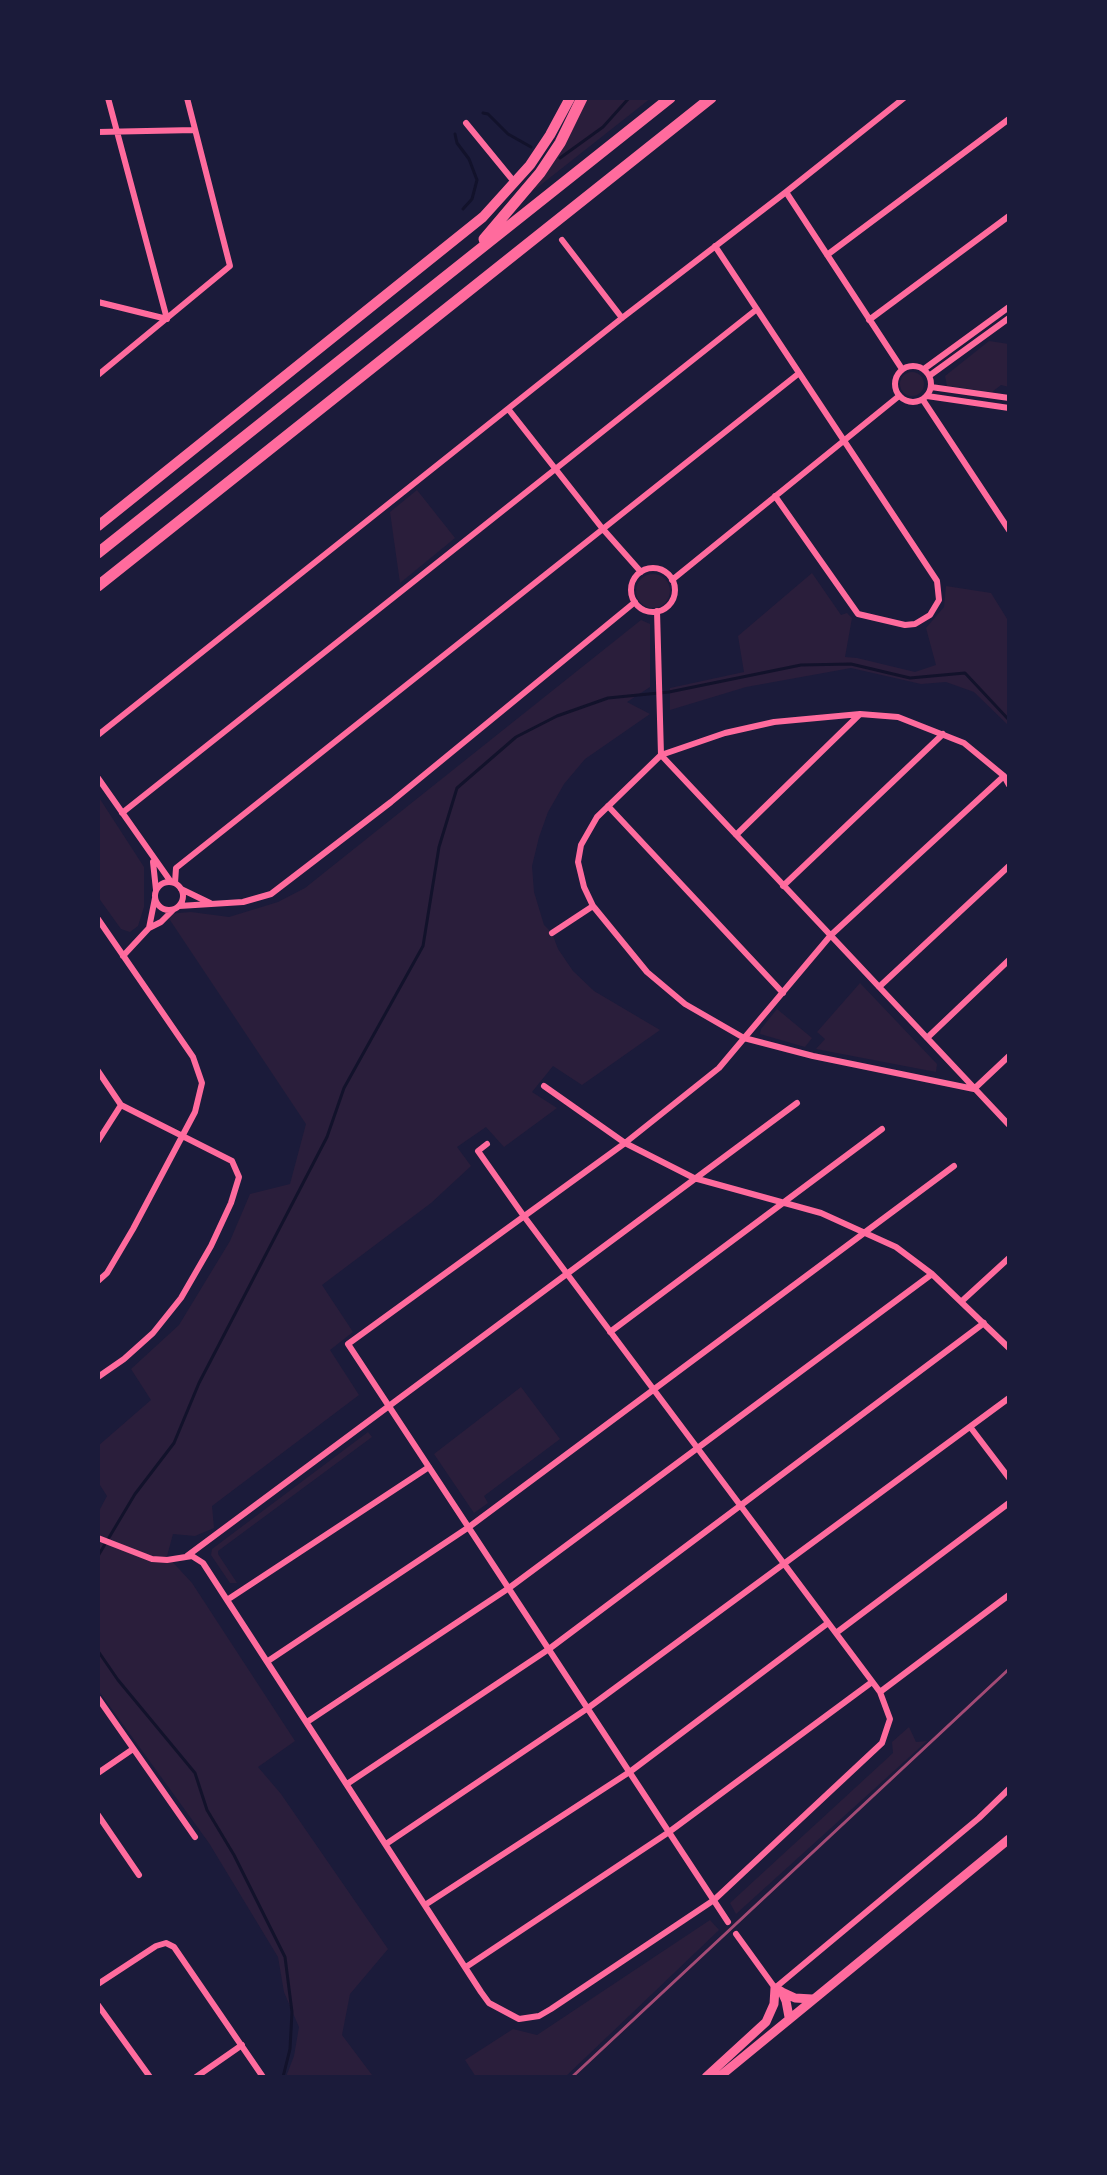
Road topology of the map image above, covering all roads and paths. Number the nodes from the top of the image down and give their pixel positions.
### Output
1 (108, 98) edge
2 (187, 98) edge
3 (570, 98) edge
4 (582, 98) edge
5 (670, 98) edge
6 (711, 98) edge
7 (904, 98) edge
8 (1009, 119) edge
9 (466, 123) dead end
10 (195, 130) junction
11 (98, 132) edge
12 (117, 132) junction
13 (511, 178) dead end
14 (786, 192) junction
15 (1009, 216) edge
16 (562, 240) dead end
17 (715, 246) junction
18 (827, 255) junction
19 (462, 263) junction
20 (98, 302) edge
21 (1009, 307) edge
22 (757, 309) junction
23 (622, 318) junction
24 (1009, 318) edge
25 (167, 319) junction
26 (869, 320) junction
27 (902, 369) junction
28 (926, 372) junction
29 (798, 374) junction
30 (98, 375) edge
31 (931, 387) junction
32 (899, 396) junction
33 (925, 398) junction
34 (1009, 398) edge
35 (1009, 408) edge
36 (509, 410) junction
37 (843, 441) junction
38 (555, 468) junction
39 (775, 496) junction
40 (98, 526) edge
41 (602, 528) junction
42 (1009, 530) edge
43 (98, 553) edge
44 (641, 572) junction
45 (672, 580) junction
46 (98, 586) edge
47 (635, 602) junction
48 (657, 611) junction
49 (860, 714) junction
50 (943, 734) junction
51 (98, 735) edge
52 (661, 755) junction
53 (1004, 776) junction
54 (98, 778) edge
55 (1009, 785) edge
56 (608, 806) junction
57 (122, 813) junction
58 (736, 835) junction
59 (152, 858) junction
60 (1009, 866) edge
61 (176, 885) junction
62 (783, 886) junction
63 (156, 894) junction
64 (210, 903) junction
65 (593, 906) junction
66 (176, 908) junction
67 (98, 919) edge
68 (149, 928) junction
69 (552, 933) dead end
70 (831, 935) junction
71 (123, 956) junction
72 (1009, 960) edge
73 (879, 987) junction
74 (783, 993) junction
75 (744, 1038) junction
76 (927, 1038) junction
77 (1009, 1056) edge
78 (98, 1071) edge
79 (544, 1086) dead end
80 (974, 1089) junction
81 (797, 1103) dead end
82 (121, 1105) junction
83 (1009, 1125) edge
84 (882, 1129) dead end
85 (181, 1136) junction
86 (98, 1141) edge
87 (625, 1143) junction
88 (487, 1144) dead end
89 (954, 1166) dead end
90 (694, 1178) junction
91 (784, 1202) junction
92 (523, 1215) junction
93 (865, 1231) junction
94 (1009, 1258) edge
95 (567, 1274) junction
96 (932, 1274) junction
97 (98, 1281) edge
98 (962, 1301) junction
99 (984, 1323) junction
100 (610, 1332) junction
101 (1009, 1348) edge
102 (98, 1377) edge
103 (653, 1390) junction
104 (1009, 1398) edge
105 (389, 1405) junction
106 (971, 1428) junction
107 (698, 1447) junction
108 (429, 1467) junction
109 (1009, 1478) edge
110 (1009, 1503) edge
111 (742, 1506) junction
112 (469, 1527) junction
113 (98, 1538) edge
114 (185, 1557) junction
115 (785, 1564) junction
116 (509, 1588) junction
117 (1009, 1595) edge
118 (227, 1600) junction
119 (828, 1623) junction
120 (836, 1633) junction
121 (549, 1649) junction
122 (268, 1661) junction
123 (872, 1682) junction
124 (880, 1692) junction
125 (98, 1698) edge
126 (588, 1708) junction
127 (307, 1722) junction
128 (133, 1749) junction
129 (631, 1771) junction
130 (98, 1773) edge
131 (347, 1784) junction
132 (1009, 1789) edge
133 (98, 1815) edge
134 (669, 1832) junction
135 (195, 1837) dead end
136 (1009, 1839) edge
137 (386, 1844) junction
138 (139, 1875) dead end
139 (714, 1900) junction
140 (425, 1905) junction
141 (728, 1922) dead end
142 (736, 1934) dead end
143 (466, 1967) junction
144 (98, 1984) edge
145 (778, 1990) junction
146 (812, 1999) junction
147 (98, 2005) edge
148 (789, 2017) junction
149 (242, 2045) junction
150 (150, 2077) edge
151 (196, 2077) edge
152 (263, 2077) edge
153 (706, 2077) edge
154 (719, 2077) edge

1 - 12 street
2 - 10 street
3 - 40 highway
4 - 19 highway
5 - 19 highway
6 - 46 highway
7 - 14 street
8 - 18 street
9 - 13 street
10 - 12 street
10 - 25 street
11 - 12 street
12 - 25 street
14 - 17 street
14 - 18 street
15 - 26 street
16 - 23 street
17 - 22 street
17 - 23 street
18 - 26 street
19 - 43 highway
20 - 25 street
21 - 28 street
22 - 29 street
22 - 38 street
23 - 36 street
24 - 28 street
25 - 30 street
26 - 27 street
27 - 28 street
27 - 32 street
28 - 31 street
29 - 37 street
29 - 41 street
31 - 33 street
31 - 34 street
32 - 33 street
32 - 37 street
33 - 35 street
33 - 42 street
36 - 38 street
36 - 51 street
37 - 39 street
37 - 39 street
38 - 41 street
38 - 57 street
39 - 45 street
41 - 44 street
41 - 61 street
44 - 45 street
44 - 47 street
45 - 48 street
47 - 48 street
47 - 64 street
48 - 52 street
49 - 50 street
49 - 52 street
49 - 58 street
50 - 53 street
50 - 62 street
52 - 56 street
52 - 58 street
53 - 55 street
53 - 70 street
54 - 57 street
56 - 65 street
56 - 74 street
57 - 59 street
58 - 62 street
59 - 61 street
59 - 63 street
60 - 73 street
61 - 63 street
61 - 64 street
61 - 66 street
62 - 70 street
63 - 66 street
63 - 68 street
64 - 66 street
65 - 69 street
65 - 75 street
66 - 68 street
67 - 71 street
68 - 71 street
70 - 73 street
70 - 74 street
71 - 85 street
72 - 76 street
73 - 76 street
74 - 75 street
75 - 80 street
75 - 87 street
76 - 80 street
77 - 80 street
78 - 82 street
79 - 87 street
80 - 83 street
81 - 90 street
82 - 85 street
82 - 86 street
84 - 91 street
85 - 97 street
85 - 102 street
87 - 90 street
87 - 92 street
88 - 92 street
89 - 93 street
90 - 91 street
90 - 95 street
91 - 93 street
91 - 100 street
92 - 95 street
92 - 105 street
93 - 96 street
93 - 103 street
94 - 98 street
95 - 100 street
95 - 105 street
96 - 98 street
96 - 107 street
98 - 99 street
99 - 101 street
99 - 111 street
100 - 103 street
103 - 107 street
103 - 112 street
104 - 106 street
105 - 108 street
105 - 114 street
106 - 109 street
106 - 115 street
107 - 111 street
107 - 116 street
108 - 112 street
108 - 118 street
110 - 120 street
111 - 115 street
111 - 121 street
112 - 116 street
112 - 122 street
113 - 114 street
114 - 118 street
115 - 119 street
115 - 126 street
116 - 121 street
116 - 127 street
117 - 124 street
118 - 122 street
119 - 120 street
119 - 129 street
120 - 123 street
121 - 126 street
121 - 131 street
122 - 127 street
123 - 124 street
123 - 134 street
124 - 139 street
125 - 128 street
126 - 129 street
126 - 137 street
127 - 131 street
128 - 130 street
128 - 135 street
129 - 134 street
129 - 140 street
131 - 137 street
132 - 145 street
133 - 138 street
134 - 139 street
134 - 143 street
136 - 146 main road
137 - 140 street
139 - 141 street
139 - 143 street
140 - 143 street
142 - 145 street
144 - 149 street
145 - 146 main road
145 - 148 main road
145 - 153 main road
146 - 148 main road
147 - 150 street
148 - 154 main road
149 - 151 street
149 - 152 street

